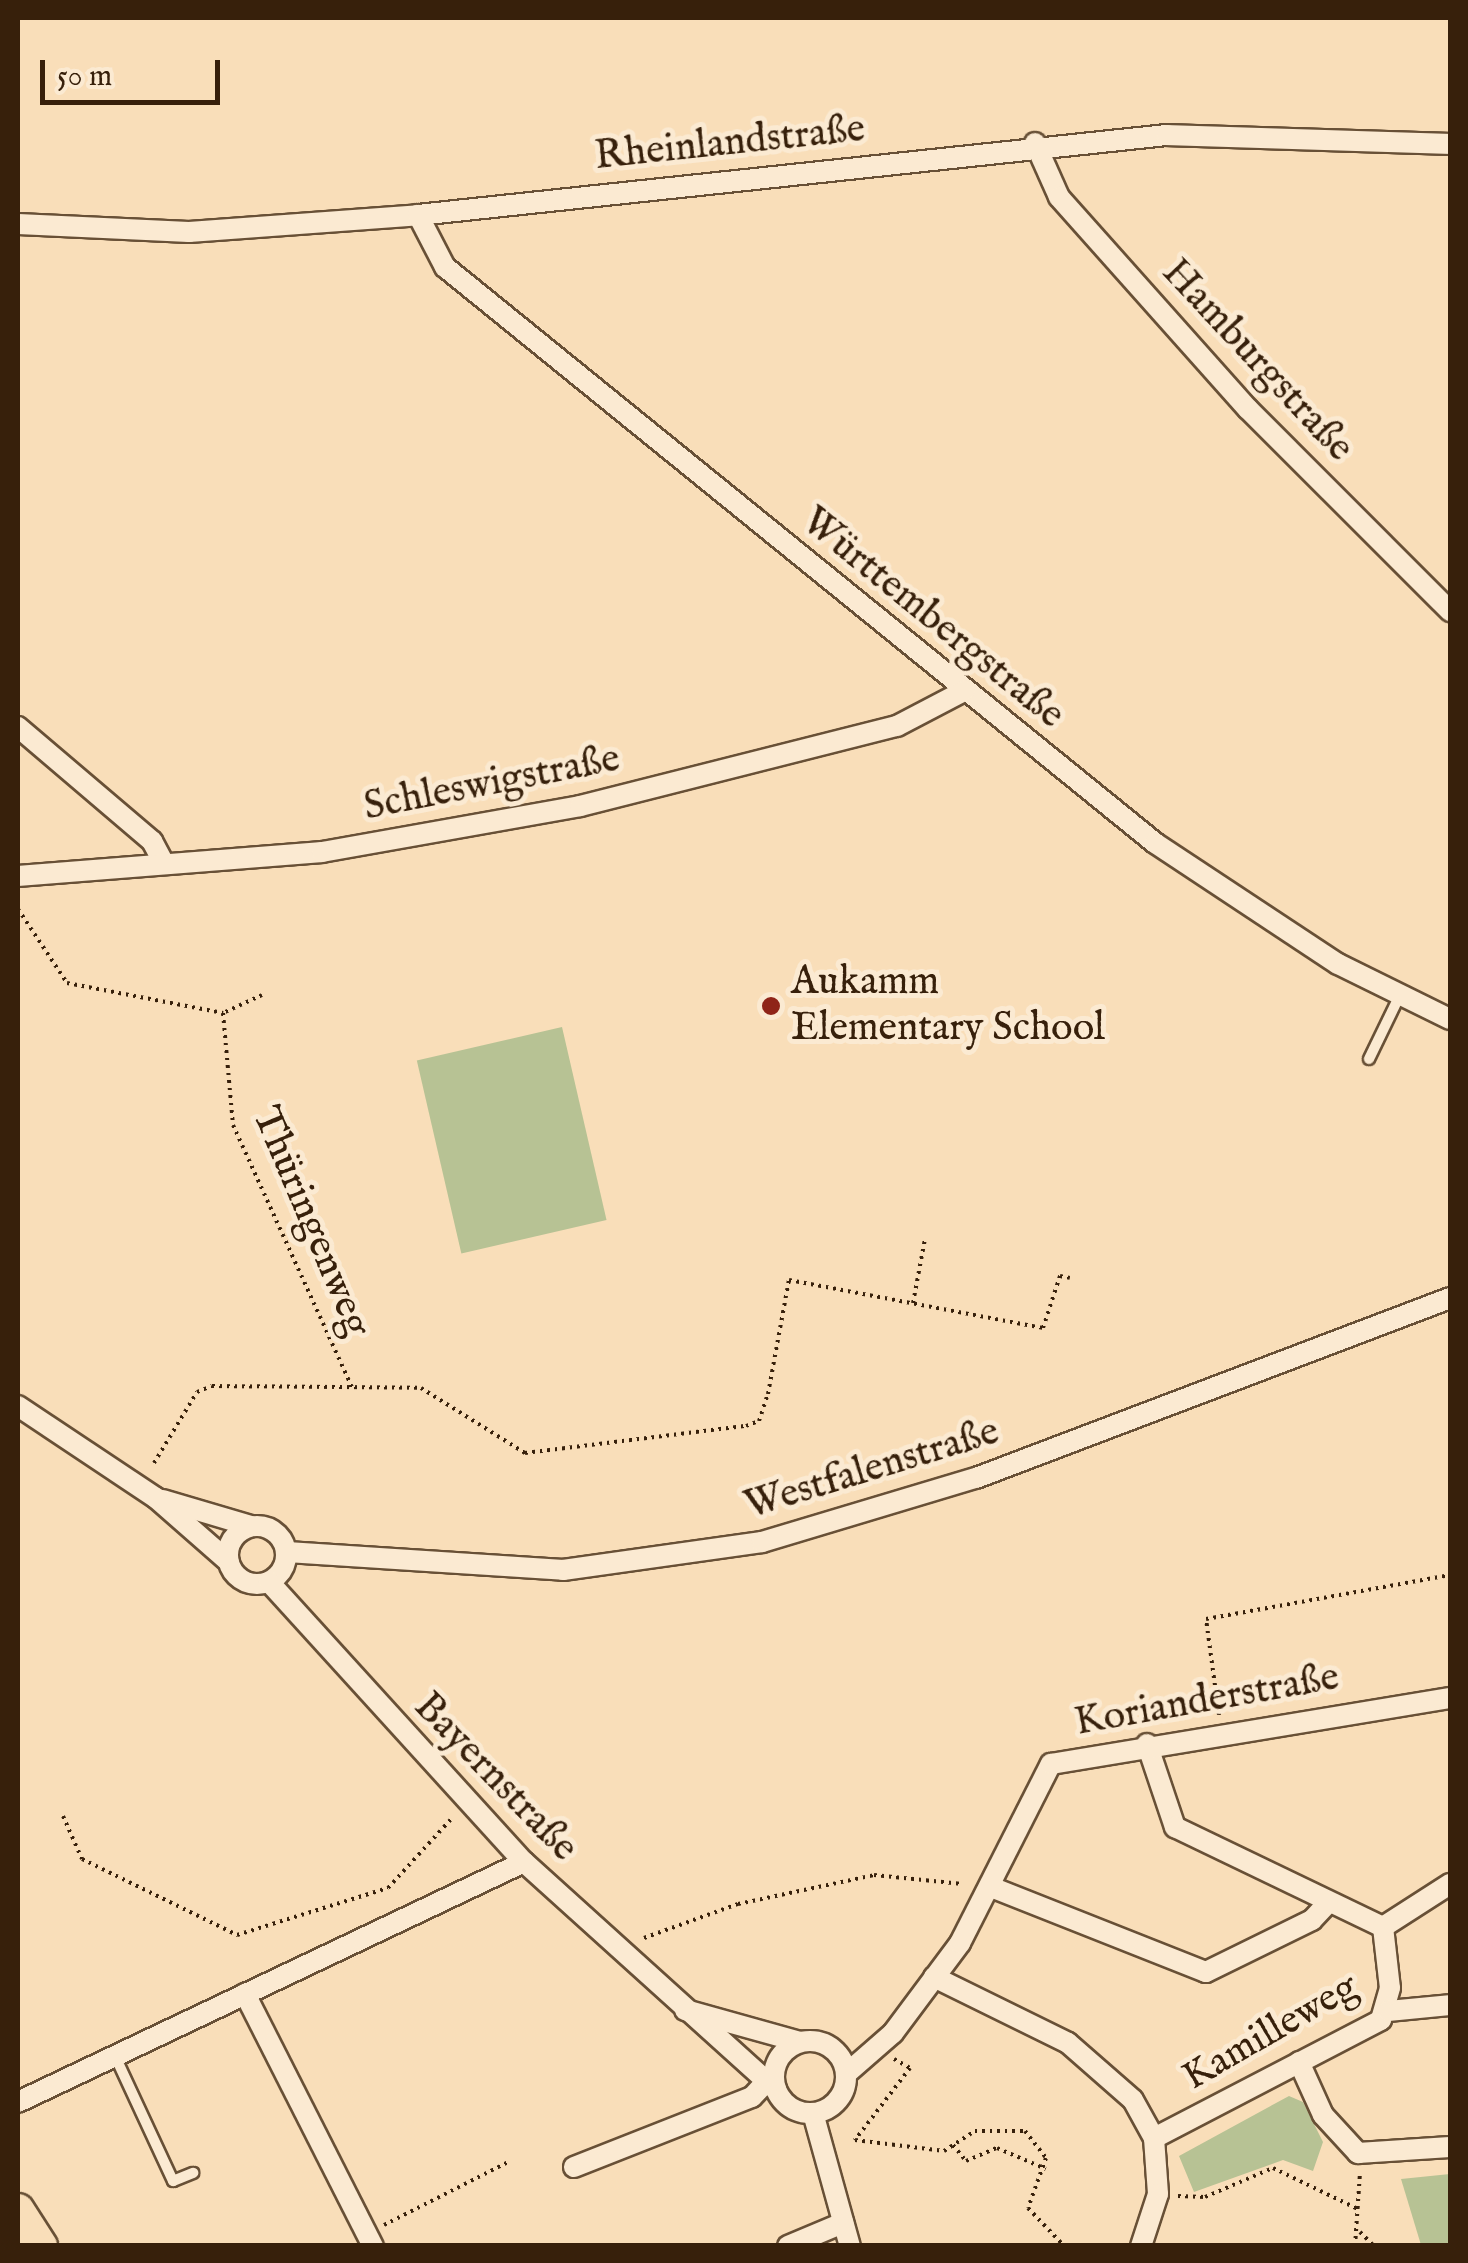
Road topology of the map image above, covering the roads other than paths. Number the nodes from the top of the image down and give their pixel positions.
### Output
1 (1035, 143) junction
2 (1450, 144) edge
3 (418, 215) junction
4 (18, 224) edge
5 (1450, 611) edge
6 (964, 691) junction
7 (18, 726) edge
8 (164, 862) junction
9 (18, 876) edge
10 (1400, 995) junction
11 (1450, 1019) edge
12 (1369, 1058) dead end
13 (1450, 1298) edge
14 (18, 1406) edge
15 (156, 1498) junction
16 (251, 1526) junction
17 (287, 1552) junction
18 (229, 1562) junction
19 (269, 1582) junction
20 (1450, 1698) edge
21 (1147, 1744) junction
22 (524, 1862) junction
23 (1450, 1884) edge
24 (991, 1887) junction
25 (1328, 1903) junction
26 (1383, 1927) junction
27 (934, 1977) junction
28 (245, 1994) junction
29 (1450, 2005) edge
30 (684, 2010) junction
31 (1388, 2011) junction
32 (800, 2042) junction
33 (113, 2050) junction
34 (1300, 2062) junction
35 (846, 2074) junction
36 (770, 2087) junction
37 (18, 2102) edge
38 (813, 2113) junction
39 (1154, 2138) junction
40 (1450, 2147) edge
41 (574, 2167) dead end
42 (193, 2173) dead end
43 (18, 2210) edge
44 (844, 2223) junction
45 (370, 2240) edge
46 (41, 2246) edge
47 (788, 2246) edge
48 (850, 2246) edge
49 (1141, 2246) edge

1 - 2 street, Rheinlandstraße
1 - 3 street, Rheinlandstraße
1 - 5 street, Hamburgstraße
3 - 4 street, Rheinlandstraße
3 - 6 street, Württembergstraße
6 - 8 street, Schleswigstraße
6 - 10 street, Württembergstraße
7 - 8 street
8 - 9 street, Schleswigstraße
10 - 11 street, Württembergstraße
10 - 12 lane
13 - 17 street, Westfalenstraße
14 - 15 street
15 - 16 street
15 - 18 street
16 - 17 street
16 - 18 street
17 - 19 street
18 - 19 street
19 - 22 street, Bayernstraße
20 - 21 street, Korianderstraße
21 - 24 street, Korianderstraße
21 - 25 street, Kamilleweg
22 - 28 street
22 - 30 street, Bayernstraße
23 - 26 street
24 - 25 street
24 - 27 street, Korianderstraße
25 - 26 street, Kamilleweg
26 - 31 street, Kamilleweg
27 - 35 street, Korianderstraße
27 - 39 street
28 - 33 street
28 - 45 street
29 - 31 street
30 - 32 street, Bayernstraße
30 - 36 street, Bayernstraße
31 - 34 street, Kamilleweg
32 - 35 street
32 - 36 street
33 - 37 street
33 - 42 lane
34 - 39 street, Kamilleweg
34 - 40 street
35 - 38 street
36 - 38 street
36 - 41 street
38 - 44 street
39 - 49 street
43 - 46 main road
44 - 47 street
44 - 48 street

